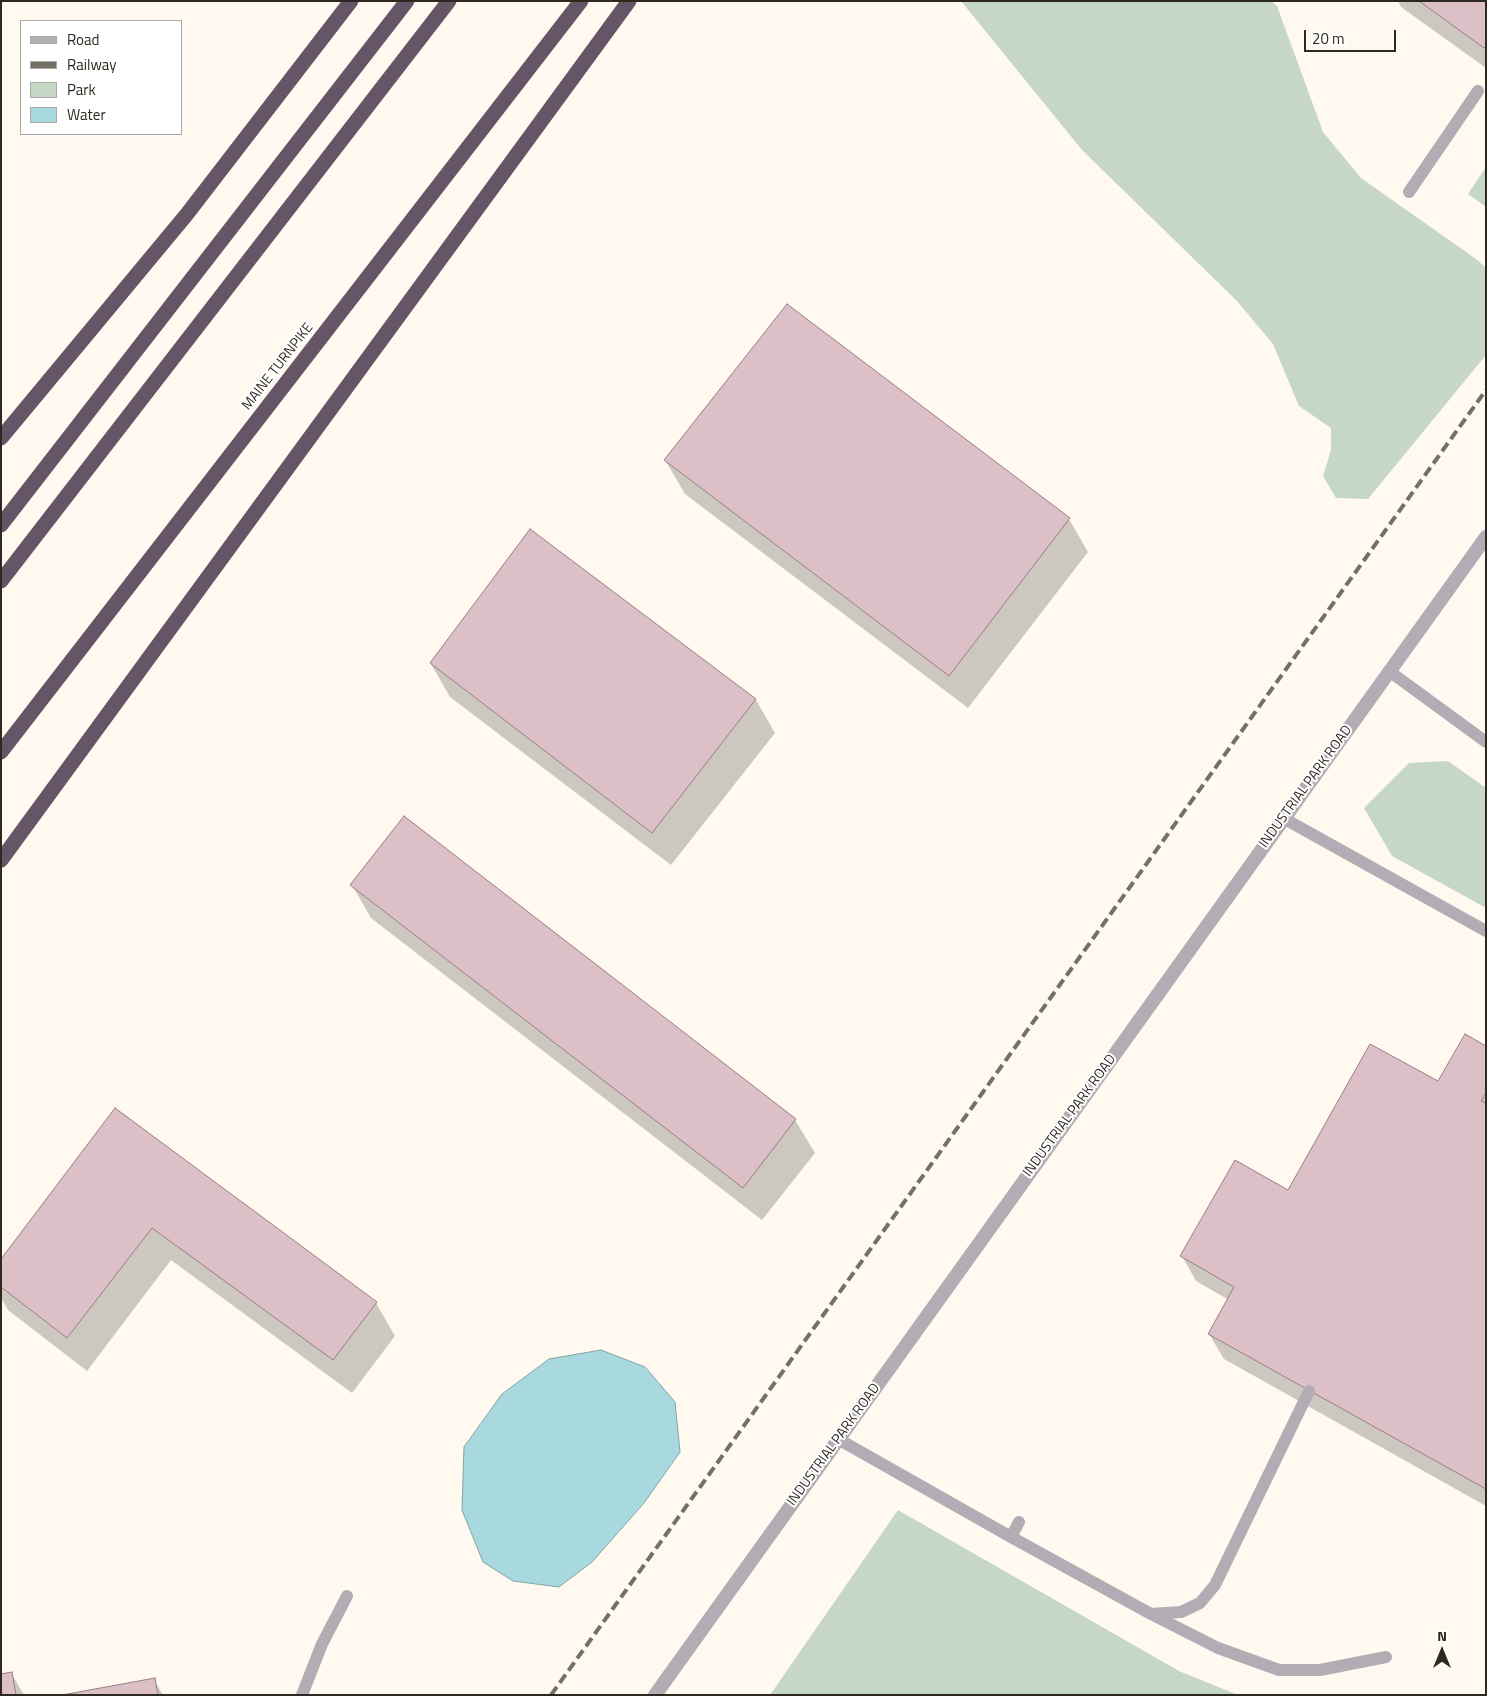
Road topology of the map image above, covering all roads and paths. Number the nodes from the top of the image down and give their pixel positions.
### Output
1 (351, 1) edge
2 (407, 1) edge
3 (448, 1) edge
4 (581, 1) edge
5 (629, 1) edge
6 (1478, 91) dead end
7 (1409, 192) dead end
8 (1, 438) edge
9 (1, 525) edge
10 (1486, 537) edge
11 (1, 581) edge
12 (1389, 671) junction
13 (1486, 742) edge
14 (1, 752) edge
15 (1283, 818) junction
16 (1, 860) edge
17 (1486, 931) edge
18 (1309, 1391) dead end
19 (838, 1439) junction
20 (1019, 1522) dead end
21 (1011, 1537) junction
22 (347, 1596) dead end
23 (1151, 1614) junction
24 (1386, 1657) dead end
25 (302, 1695) edge
26 (655, 1695) edge

1 - 8 highway
2 - 9 highway
3 - 11 highway
4 - 14 highway, MAINE TURNPIKE
5 - 16 highway
6 - 7 lane
10 - 12 street, INDUSTRIAL PARK ROAD
12 - 13 lane
12 - 15 street, INDUSTRIAL PARK ROAD
15 - 17 lane
15 - 19 street, INDUSTRIAL PARK ROAD
18 - 23 lane
19 - 21 lane
19 - 26 street, INDUSTRIAL PARK ROAD
20 - 21 lane
21 - 23 lane
22 - 25 lane
23 - 24 lane

